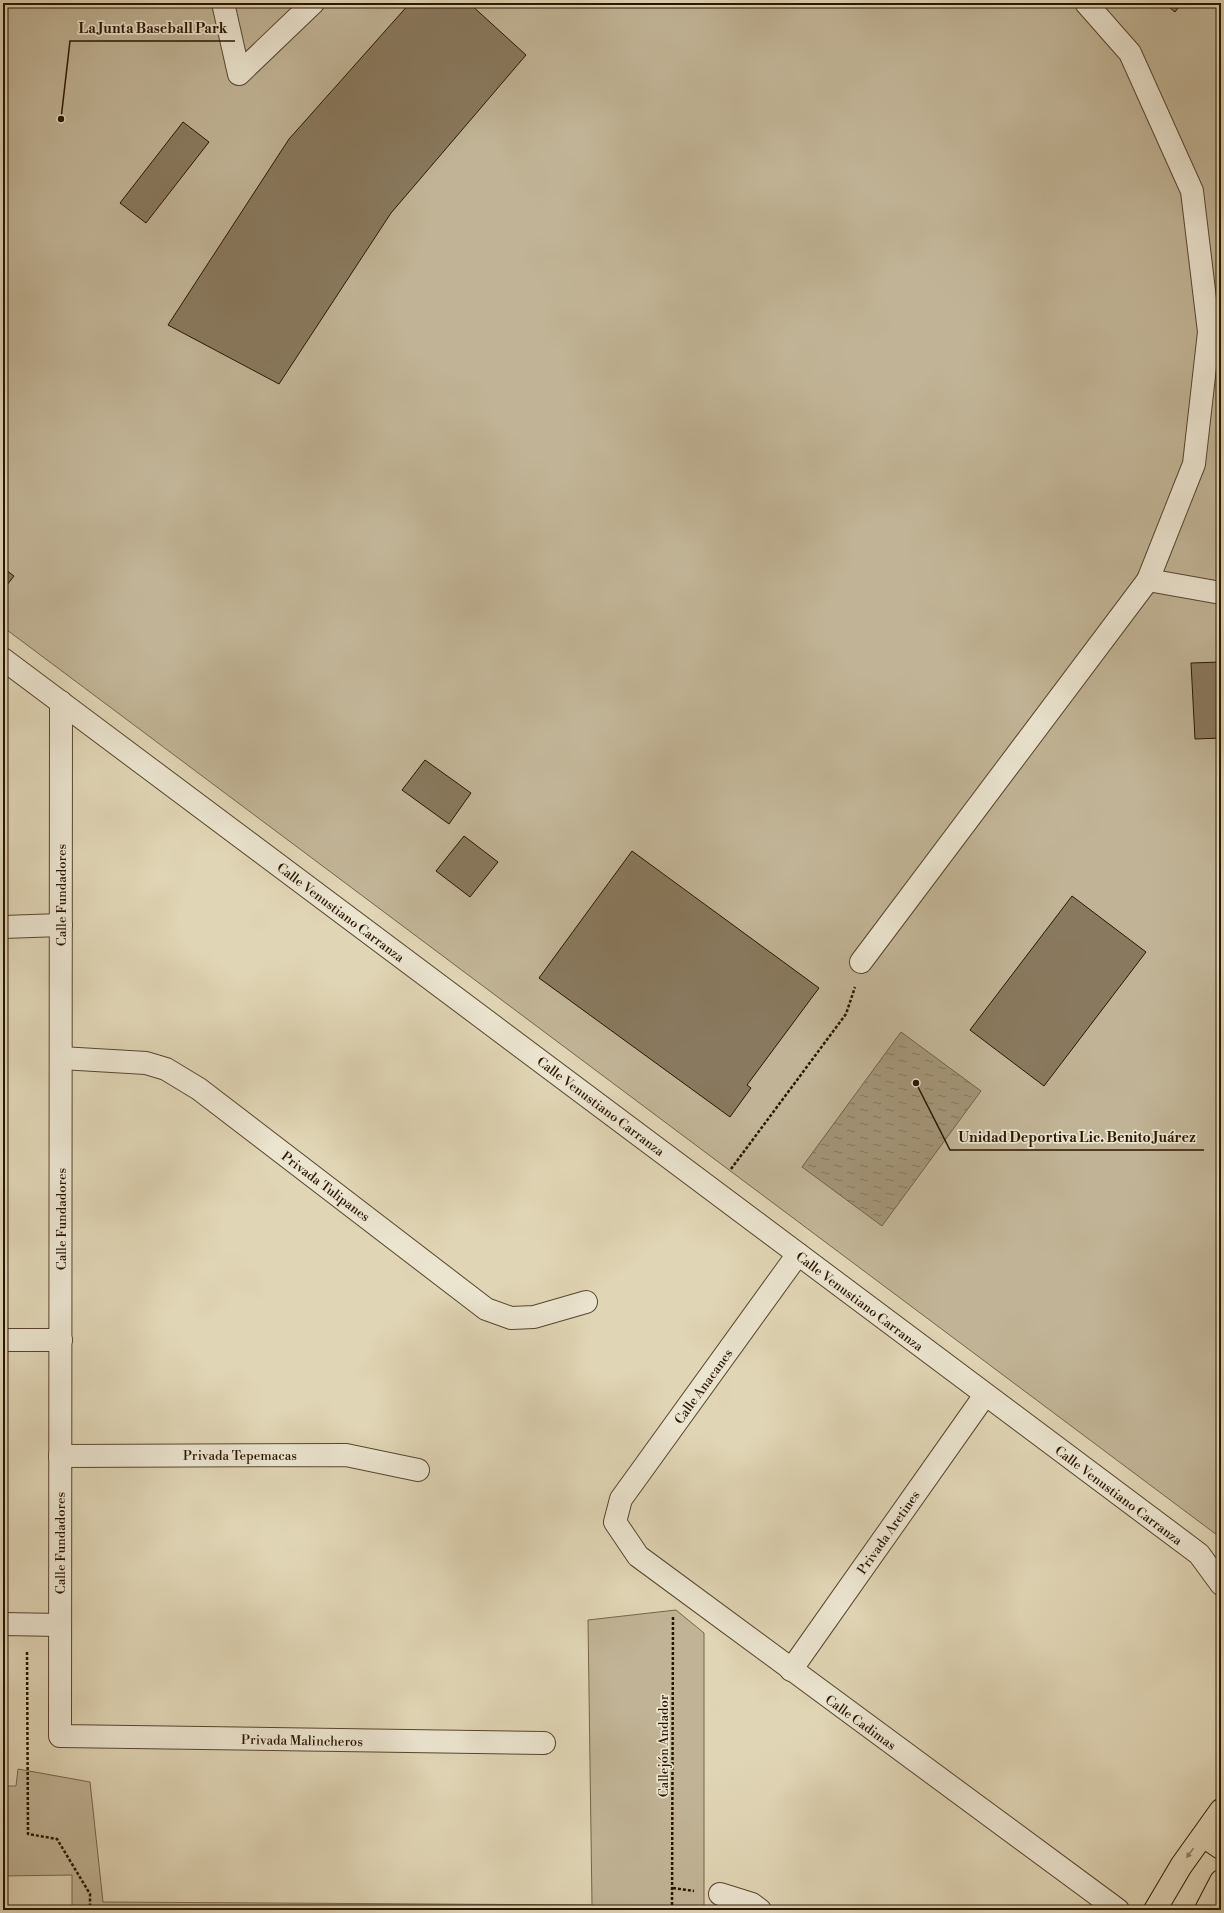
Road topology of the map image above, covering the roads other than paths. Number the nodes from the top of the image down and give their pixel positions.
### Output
1 (223, 3) edge
2 (313, 3) edge
3 (1086, 3) edge
4 (1148, 580) junction
5 (1221, 594) edge
6 (3, 659) edge
7 (61, 702) junction
8 (61, 925) junction
9 (3, 927) edge
10 (861, 962) road end
11 (61, 1058) junction
12 (798, 1254) junction
13 (586, 1302) dead end
14 (3, 1340) edge
15 (60, 1340) junction
16 (985, 1395) junction
17 (60, 1456) junction
18 (418, 1470) dead end
19 (615, 1522) joint
20 (1198, 1554) junction
21 (1221, 1560) edge
22 (1221, 1584) edge
23 (3, 1624) edge
24 (60, 1625) junction
25 (791, 1670) junction
26 (60, 1736) joint
27 (544, 1743) dead end
28 (1221, 1810) edge
29 (1203, 1836) junction
30 (1221, 1848) edge
31 (1221, 1882) edge
32 (720, 1894) dead end
33 (760, 1910) edge
34 (1118, 1910) edge
35 (1155, 1910) edge
36 (1206, 1910) edge

1 - 2 street
3 - 4 street
4 - 5 street
4 - 10 street
6 - 7 street, Calle Venustiano Carranza
7 - 8 street, Calle Fundadores
7 - 12 street, Calle Venustiano Carranza
8 - 9 street
8 - 11 street, Calle Fundadores
11 - 13 street, Privada Tulipanes
11 - 15 street, Calle Fundadores
12 - 16 street, Calle Venustiano Carranza
12 - 19 street, Calle Anacanes
14 - 15 street
15 - 17 street, Calle Fundadores
16 - 20 street, Calle Venustiano Carranza
16 - 25 street, Privada Aretines
17 - 18 street, Privada Tepemacas
17 - 24 street, Calle Fundadores
19 - 25 street, Calle Cadimas
20 - 21 street, Calle Venustiano Carranza
20 - 22 street, Calle Venustiano Carranza
23 - 24 street
24 - 26 street, Calle Fundadores
25 - 34 street, Calle Cadimas
26 - 27 street, Privada Malincheros
28 - 29 main road
29 - 30 main road
29 -> 35 main road
31 - 36 main road
32 - 33 street

